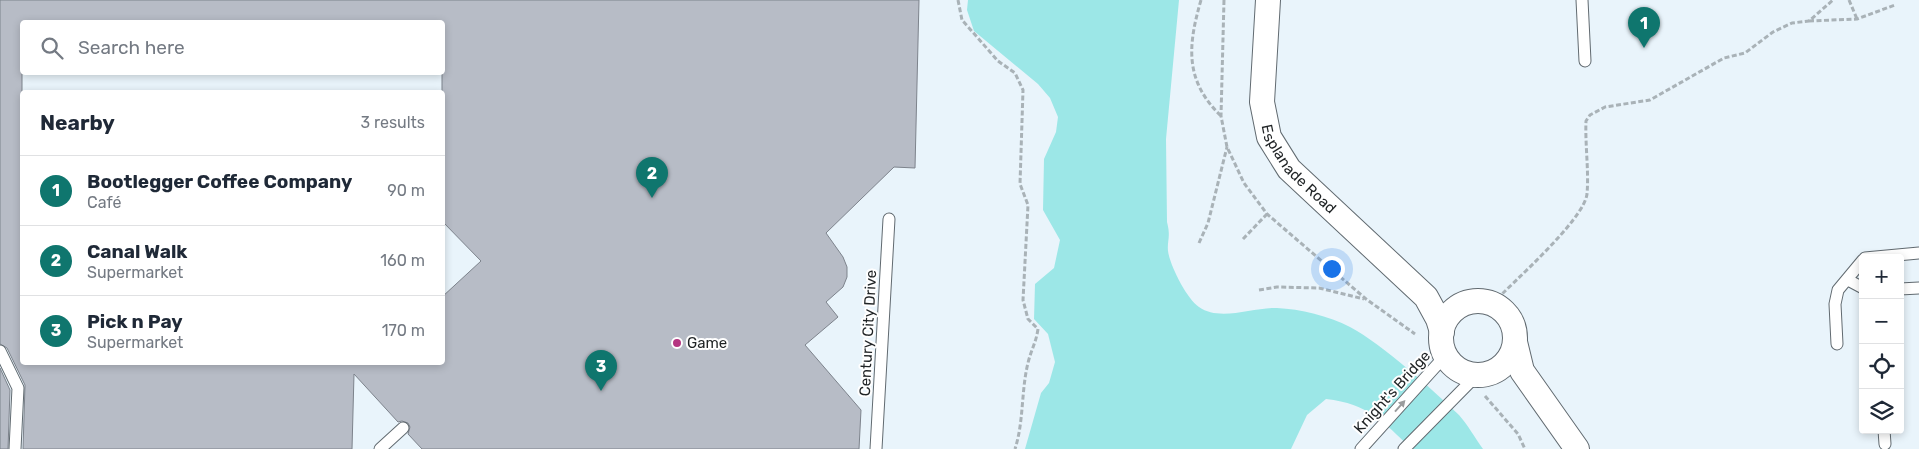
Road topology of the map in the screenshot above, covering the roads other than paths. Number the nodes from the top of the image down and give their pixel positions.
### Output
1 (1268, 0) edge
2 (1582, 0) edge
3 (1585, 61) dead end
4 (889, 219) dead end
5 (1919, 253) edge
6 (1904, 254) edge
7 (1859, 265) edge
8 (1848, 280) junction
9 (1859, 286) edge
10 (1919, 288) edge
11 (1904, 289) edge
12 (1426, 297) junction
13 (1481, 303) junction
14 (1442, 332) junction
15 (1515, 342) junction
16 (1837, 344) dead end
17 (0, 351) edge
18 (1445, 356) junction
19 (1482, 374) junction
20 (1546, 408) junction
21 (403, 428) dead end
22 (1884, 434) edge
23 (1885, 444) dead end
24 (15, 449) edge
25 (380, 449) edge
26 (876, 449) edge
27 (1361, 449) edge
28 (1404, 449) edge
29 (1577, 449) edge

1 - 12 street, Esplanade Road
2 - 3 lane
4 - 26 lane, Century City Drive
5 - 6 lane
7 - 8 lane
8 - 9 lane
8 - 16 lane
10 - 11 lane
12 - 13 street
12 - 14 street, Esplanade Road
13 - 14 street
13 - 15 street
14 - 18 street
15 - 19 street
15 - 20 street
17 - 24 lane
18 - 19 street
27 -> 18 lane, Knight's Bridge
19 - 20 street
19 - 28 lane
20 - 29 street
21 - 25 lane
22 - 23 lane

